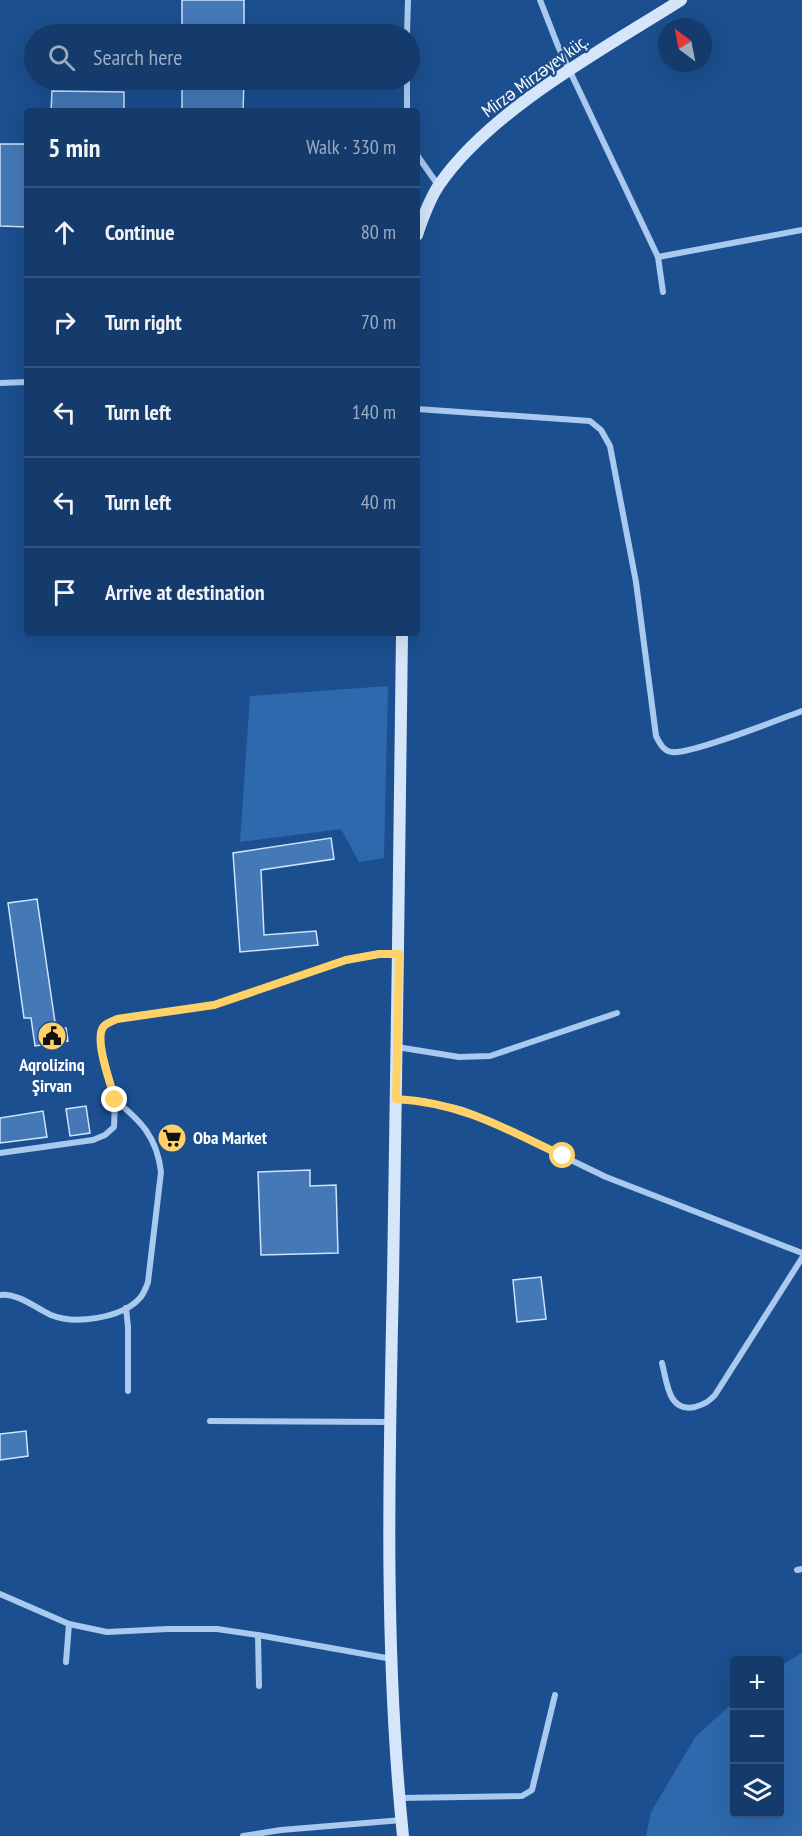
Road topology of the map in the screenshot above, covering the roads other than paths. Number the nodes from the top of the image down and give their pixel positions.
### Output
1 (408, 0) edge
2 (540, 0) edge
3 (681, 0) edge
4 (407, 24) edge
5 (570, 70) junction
6 (407, 90) edge
7 (407, 108) edge
8 (420, 159) edge
9 (439, 185) junction
10 (420, 227) edge
11 (802, 230) edge
12 (658, 257) junction
13 (663, 292) dead end
14 (24, 382) edge
15 (0, 383) edge
16 (420, 409) edge
17 (402, 636) edge
18 (802, 711) edge
19 (399, 954) junction
20 (617, 1013) dead end
21 (397, 1047) junction
22 (396, 1099) junction
23 (115, 1100) junction
24 (0, 1154) edge
25 (802, 1253) edge
26 (802, 1258) edge
27 (0, 1295) edge
28 (126, 1308) junction
29 (662, 1363) dead end
30 (128, 1391) dead end
31 (210, 1421) dead end
32 (390, 1422) junction
33 (0, 1594) edge
34 (69, 1624) junction
35 (258, 1635) junction
36 (392, 1659) junction
37 (66, 1662) dead end
38 (259, 1686) dead end
39 (555, 1695) dead end
40 (400, 1798) junction
41 (402, 1820) junction
42 (243, 1836) edge
43 (403, 1836) edge

1 - 4 street
2 - 5 street
3 - 5 main road, Mirzə Mirzəyev küç.
5 - 9 main road, Mirzə Mirzəyev küç.
5 - 12 street
6 - 7 street
8 - 9 street
9 - 10 main road, Mirzə Mirzəyev küç.
11 - 12 street
12 - 13 street
14 - 15 street
16 - 18 street
17 - 19 main road
19 - 21 main road
19 - 23 street
20 - 21 street
21 - 22 main road
22 - 25 street
22 - 32 main road
23 - 24 street
23 - 28 street
26 - 29 street
27 - 28 street
28 - 30 street
31 - 32 street
32 - 36 main road
33 - 34 street
34 - 35 street
34 - 37 street
35 - 36 street
35 - 38 street
36 - 40 main road
39 - 40 street
40 - 41 main road
41 - 42 street
41 - 43 main road

